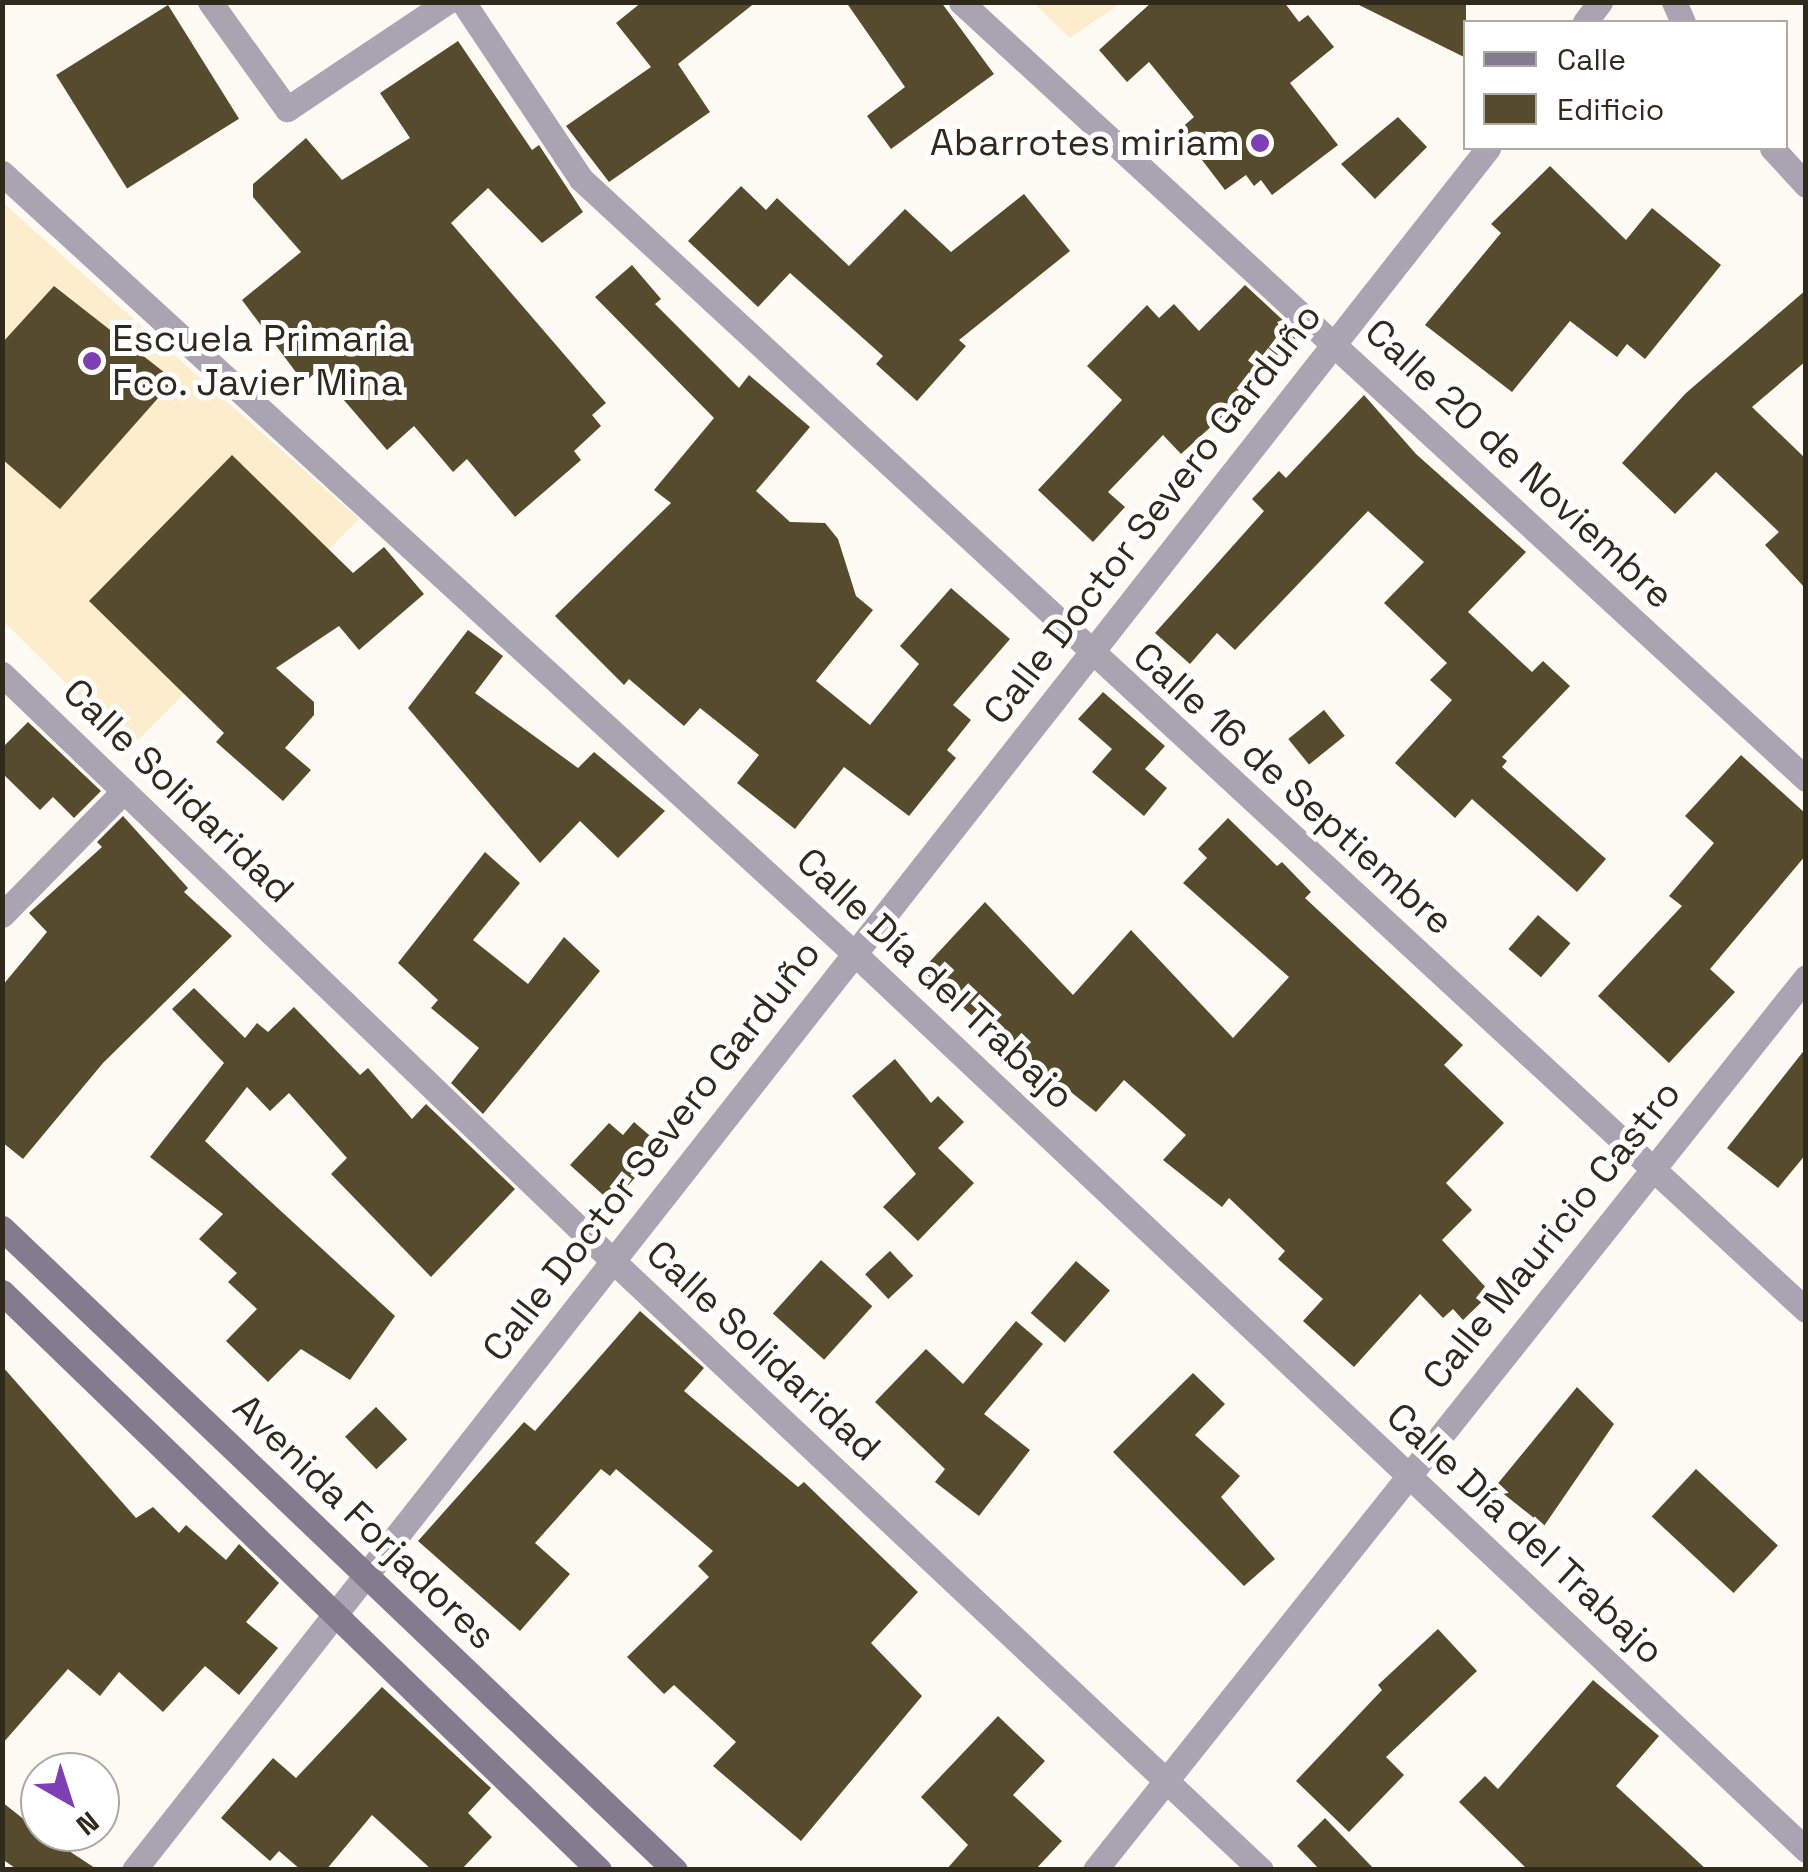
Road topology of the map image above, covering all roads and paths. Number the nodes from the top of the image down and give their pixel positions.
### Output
1 (210, 2) edge
2 (447, 2) edge
3 (463, 2) edge
4 (960, 2) edge
5 (1486, 150) edge
6 (1774, 150) edge
7 (2, 173) edge
8 (1806, 185) edge
9 (1334, 346) junction
10 (1091, 654) junction
11 (2, 674) edge
12 (1806, 778) edge
13 (124, 790) junction
14 (2, 915) edge
15 (854, 954) junction
16 (1806, 978) edge
17 (1656, 1170) junction
18 (2, 1228) edge
19 (613, 1262) junction
20 (2, 1292) edge
21 (1806, 1310) edge
22 (1406, 1474) junction
23 (366, 1576) junction
24 (336, 1613) junction
25 (1166, 1780) junction
26 (1806, 1850) edge
27 (134, 1870) edge
28 (599, 1870) edge
29 (675, 1870) edge
30 (1096, 1870) edge
31 (1260, 1870) edge

1 - 2 street
3 - 10 street, Calle 16 de Septiembre
4 - 9 street, Calle 20 de Noviembre
5 - 9 street, Calle Doctor Severo Garduño
6 - 8 street
7 - 15 street, Calle Día del Trabajo
9 - 10 street, Calle Doctor Severo Garduño
9 - 12 street, Calle 20 de Noviembre
10 - 15 street, Calle Doctor Severo Garduño
10 - 17 street, Calle 16 de Septiembre
11 - 13 street, Calle Solidaridad
13 - 14 street
13 - 19 street, Calle Solidaridad
15 - 19 street, Calle Doctor Severo Garduño
15 - 22 street, Calle Día del Trabajo
16 - 17 street, Calle Mauricio Castro
17 - 21 street, Calle 16 de Septiembre
17 - 22 street, Calle Mauricio Castro
18 - 23 main road, Avenida Forjadores
19 - 23 street, Calle Doctor Severo Garduño
19 - 25 street, Calle Solidaridad
20 - 24 main road
22 - 25 street, Calle Mauricio Castro
22 - 26 street, Calle Día del Trabajo
23 - 24 street, Calle Doctor Severo Garduño
23 - 29 main road, Avenida Forjadores
24 - 27 street, Calle Doctor Severo Garduño
24 - 28 main road
25 - 30 street, Calle Mauricio Castro
25 - 31 street, Calle Solidaridad

